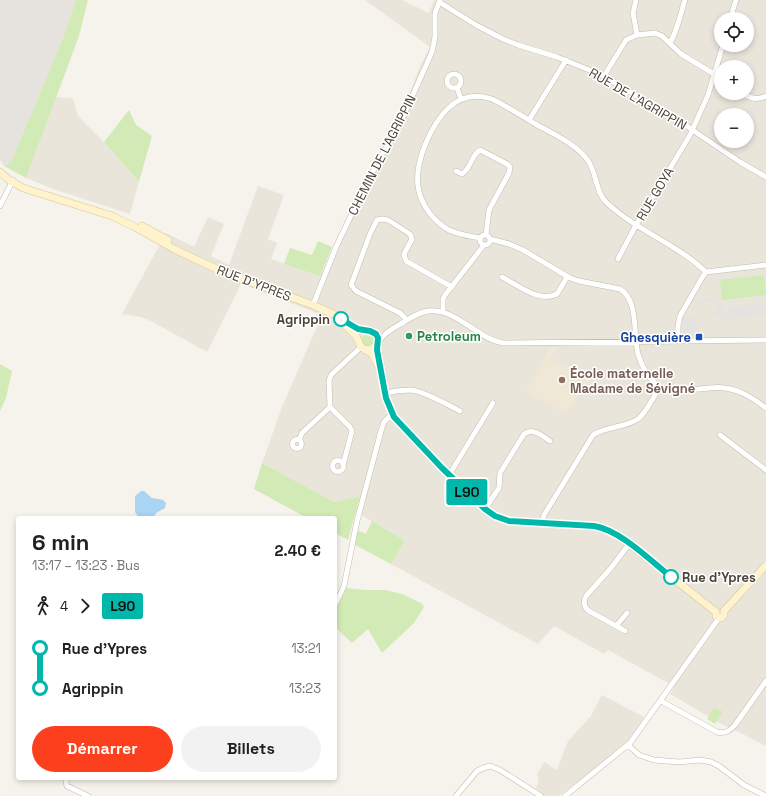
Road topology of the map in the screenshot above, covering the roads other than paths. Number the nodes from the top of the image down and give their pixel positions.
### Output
1 (636, 0) edge
2 (685, 0) edge
3 (736, 0) edge
4 (440, 1) edge
5 (732, 12) edge
6 (637, 35) junction
7 (670, 43) junction
8 (566, 60) junction
9 (604, 76) junction
10 (714, 77) joint
11 (457, 88) dead end
12 (766, 96) edge
13 (754, 98) edge
14 (461, 99) junction
15 (529, 120) junction
16 (692, 130) junction
17 (456, 171) dead end
18 (0, 172) edge
19 (766, 177) edge
20 (13, 180) junction
21 (0, 206) edge
22 (636, 226) junction
23 (486, 238) junction
24 (484, 245) junction
25 (618, 259) dead end
26 (766, 265) edge
27 (706, 272) junction
28 (502, 277) dead end
29 (567, 277) junction
30 (452, 287) junction
31 (313, 305) junction
32 (325, 311) junction
33 (443, 312) junction
34 (407, 320) junction
35 (390, 330) junction
36 (370, 331) junction
37 (766, 340) edge
38 (678, 341) junction
39 (636, 342) junction
40 (377, 344) junction
41 (361, 346) junction
42 (382, 374) junction
43 (660, 387) junction
44 (386, 393) junction
45 (493, 403) dead end
46 (330, 407) junction
47 (766, 408) edge
48 (460, 412) dead end
49 (392, 414) junction
50 (720, 434) dead end
51 (299, 440) dead end
52 (550, 441) dead end
53 (343, 465) dead end
54 (766, 470) edge
55 (449, 475) junction
56 (485, 509) junction
57 (542, 523) junction
58 (629, 544) junction
59 (766, 565) edge
60 (337, 601) edge
61 (627, 614) dead end
62 (717, 615) junction
63 (616, 626) junction
64 (625, 631) dead end
65 (766, 681) edge
66 (661, 701) junction
67 (628, 745) junction
68 (67, 780) edge
69 (88, 796) edge
70 (456, 796) edge
71 (541, 796) edge
72 (565, 796) edge
73 (766, 796) edge

1 - 6 street
2 - 7 street
3 - 5 street
4 - 8 street, RUE DE L'AGRIPPIN
4 - 31 street, CHEMIN DE L'AGRIPPIN
6 - 7 street
6 - 9 street
7 - 10 street
8 - 9 street, RUE DE L'AGRIPPIN
8 - 15 street
9 - 16 street, RUE DE L'AGRIPPIN
10 - 16 street, RUE GOYA
11 - 14 street
12 - 13 street
14 - 15 street
14 - 23 street
15 - 22 street
16 - 19 street, RUE DE L'AGRIPPIN
16 - 22 street, RUE GOYA
17 - 23 street
18 - 20 main road, RUE D'YPRES
20 - 21 street
20 - 31 main road, RUE D'YPRES
22 - 25 street, RUE GOYA
22 - 27 street
23 - 24 street
23 - 24 street
23 - 29 street
24 - 30 street
26 - 27 street
27 - 38 street
28 - 29 street
29 - 39 street
30 - 33 street
30 - 34 street
31 - 32 main road, RUE D'YPRES
32 - 36 main road, RUE D'YPRES
32 - 41 main road, RUE D'YPRES
33 - 34 street
33 - 39 street
34 - 35 street
35 - 36 street
35 - 40 street
36 - 40 main road
36 - 41 main road
37 - 38 street
38 - 39 street
39 - 43 street
40 - 41 main road
40 - 42 main road, RUE D'YPRES
41 - 42 main road, RUE D'YPRES
41 - 46 street
42 - 44 main road, RUE D'YPRES
43 - 47 street
43 - 57 street
44 - 48 street
44 - 49 main road, RUE D'YPRES
45 - 55 street
46 - 51 street
46 - 53 street
49 - 55 main road, RUE D'YPRES
49 - 60 street
50 - 54 street
52 - 56 street
55 - 56 main road, RUE D'YPRES
56 - 57 main road, RUE D'YPRES
57 - 58 main road, RUE D'YPRES
58 - 62 main road, RUE D'YPRES
58 - 63 street
59 - 62 main road
61 - 63 street
62 - 66 street
63 - 64 street
65 - 66 street
66 - 67 street
67 - 72 street
67 - 73 street
68 - 69 street
70 - 71 street

